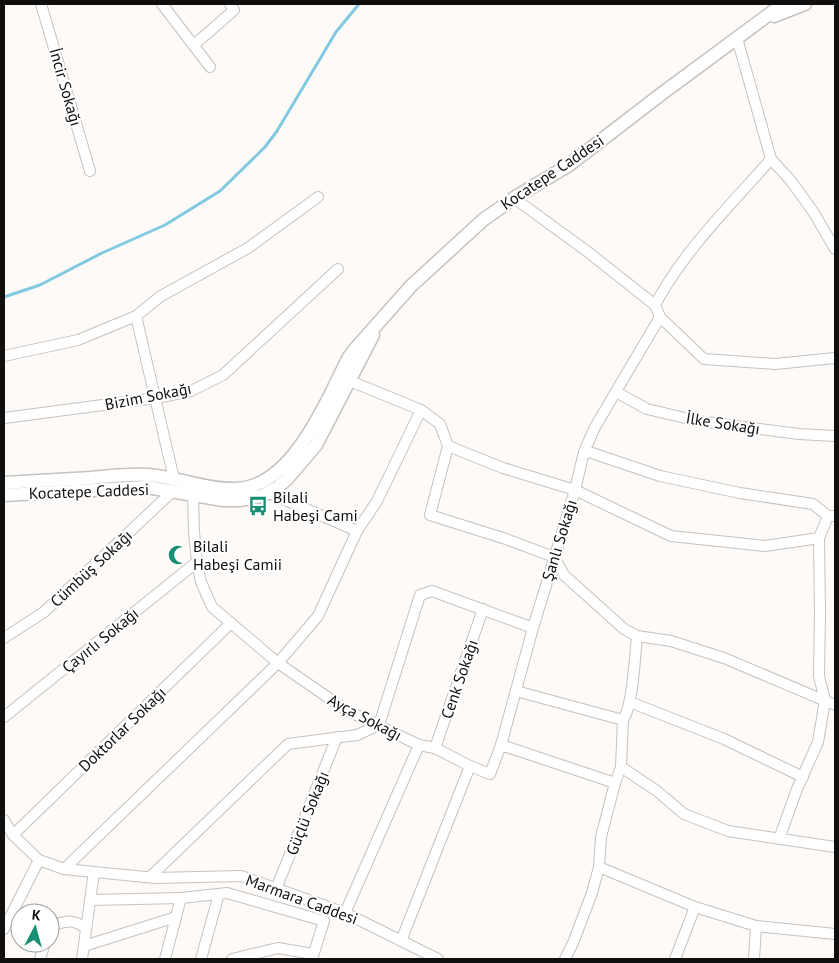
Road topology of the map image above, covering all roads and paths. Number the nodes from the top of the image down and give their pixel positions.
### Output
1 (41, 4) edge
2 (162, 4) edge
3 (230, 4) edge
4 (784, 4) edge
5 (805, 4) edge
6 (765, 19) junction
7 (737, 38) junction
8 (194, 45) junction
9 (210, 67) dead end
10 (771, 159) junction
11 (90, 171) dead end
12 (318, 197) dead end
13 (514, 198) junction
14 (835, 249) edge
15 (338, 269) dead end
16 (655, 305) junction
17 (136, 316) junction
18 (660, 317) junction
19 (4, 356) edge
20 (835, 358) edge
21 (345, 378) junction
22 (616, 392) junction
23 (156, 398) junction
24 (421, 410) junction
25 (4, 418) edge
26 (835, 436) edge
27 (448, 446) junction
28 (584, 452) junction
29 (4, 483) edge
30 (174, 485) junction
31 (254, 486) junction
32 (193, 489) junction
33 (574, 490) junction
34 (269, 493) junction
35 (4, 495) edge
36 (832, 516) edge
37 (356, 531) junction
38 (819, 538) junction
39 (554, 557) junction
40 (197, 562) junction
41 (482, 609) junction
42 (231, 623) junction
43 (532, 628) junction
44 (637, 636) junction
45 (4, 638) edge
46 (278, 663) junction
47 (516, 691) junction
48 (825, 700) junction
49 (630, 702) junction
50 (835, 705) edge
51 (4, 717) edge
52 (623, 720) junction
53 (379, 725) junction
54 (337, 737) junction
55 (501, 745) junction
56 (419, 746) junction
57 (435, 748) junction
58 (470, 766) junction
59 (621, 767) junction
60 (803, 777) junction
61 (615, 784) junction
62 (4, 820) edge
63 (13, 835) junction
64 (779, 839) junction
65 (835, 847) edge
66 (39, 860) junction
67 (600, 867) junction
68 (64, 869) junction
69 (94, 872) junction
70 (150, 877) junction
71 (276, 889) junction
72 (218, 894) junction
73 (180, 898) junction
74 (90, 900) junction
75 (695, 907) junction
76 (345, 913) junction
77 (176, 917) junction
78 (60, 923) edge
79 (756, 926) junction
80 (86, 928) junction
81 (4, 929) edge
82 (835, 934) edge
83 (401, 940) junction
84 (84, 946) junction
85 (312, 957) edge
86 (82, 959) edge
87 (165, 959) edge
88 (201, 959) edge
89 (232, 959) edge
90 (438, 959) edge
91 (564, 959) edge
92 (674, 959) edge
93 (754, 959) edge

1 - 11 street, İncir Sokağı
2 - 8 street
3 - 8 street
4 - 6 main road, Kocatepe Caddesi
5 - 6 main road, Kocatepe Caddesi
6 - 7 main road, Kocatepe Caddesi
7 - 10 street
7 - 13 main road, Kocatepe Caddesi
8 - 9 street
10 - 14 street
10 - 16 street
12 - 17 street
13 - 16 street
13 - 21 main road, Kocatepe Caddesi
15 - 23 street, Bizim Sokağı
16 - 18 street
17 - 19 street
17 - 23 street
18 - 20 street
18 - 22 street, Şanlı Sokağı
21 - 24 street
21 - 31 main road, Kocatepe Caddesi
21 - 34 main road, Kocatepe Caddesi
22 - 26 street, İlke Sokağı
22 - 28 street, Şanlı Sokağı
23 - 25 street, Bizim Sokağı
23 - 30 street
24 - 27 street
24 - 37 street
27 - 33 street
27 - 39 street
28 - 33 street, Şanlı Sokağı
28 - 36 street
29 - 30 main road, Kocatepe Caddesi
30 - 32 main road, Kocatepe Caddesi
30 - 35 main road, Kocatepe Caddesi
30 - 45 street, Cümbüş Sokağı
31 - 32 main road, Kocatepe Caddesi
31 - 34 main road
32 - 34 main road, Kocatepe Caddesi
32 - 40 street, Ayça Sokağı
33 - 38 street
33 - 39 street, Şanlı Sokağı
34 - 37 street
36 - 38 street
37 - 46 street
38 - 48 street
39 - 43 street, Şanlı Sokağı
39 - 44 street
40 - 42 street, Ayça Sokağı
40 - 51 street, Çayırlı Sokağı
41 - 43 street
41 - 53 street
41 - 57 street, Cenk Sokağı
42 - 46 street, Ayça Sokağı
42 - 63 street, Doktorlar Sokağı
43 - 47 street, Şanlı Sokağı
44 - 48 street
44 - 49 street
46 - 53 street, Ayça Sokağı
46 - 68 street
47 - 52 street
47 - 55 street, Şanlı Sokağı
48 - 50 street
48 - 60 street
49 - 52 street
49 - 60 street
52 - 59 street
53 - 54 street
53 - 56 street, Ayça Sokağı
54 - 70 street
54 - 71 street, Güçlü Sokağı
55 - 58 street, Ayça Sokağı
55 - 61 street
56 - 57 street, Ayça Sokağı
56 - 76 street
57 - 58 street, Ayça Sokağı
58 - 83 street
59 - 61 street
59 - 64 street
60 - 64 street
61 - 67 street
62 - 63 street, Marmara Caddesi
63 - 66 street, Marmara Caddesi
64 - 65 street
66 - 68 street, Marmara Caddesi
66 - 81 street
67 - 75 street
67 - 91 street
68 - 69 street, Marmara Caddesi
69 - 70 street, Marmara Caddesi
69 - 74 street
70 - 71 street, Marmara Caddesi
71 - 76 street, Marmara Caddesi
72 - 73 street
72 - 85 street
72 - 88 street
73 - 74 street
73 - 77 street
74 - 80 street
75 - 79 street
75 - 92 street
76 - 83 street, Marmara Caddesi
77 - 84 street
77 - 87 street
78 - 80 street
79 - 82 street
79 - 93 street
80 - 84 street
83 - 90 street, Marmara Caddesi
84 - 86 street
85 - 89 street

